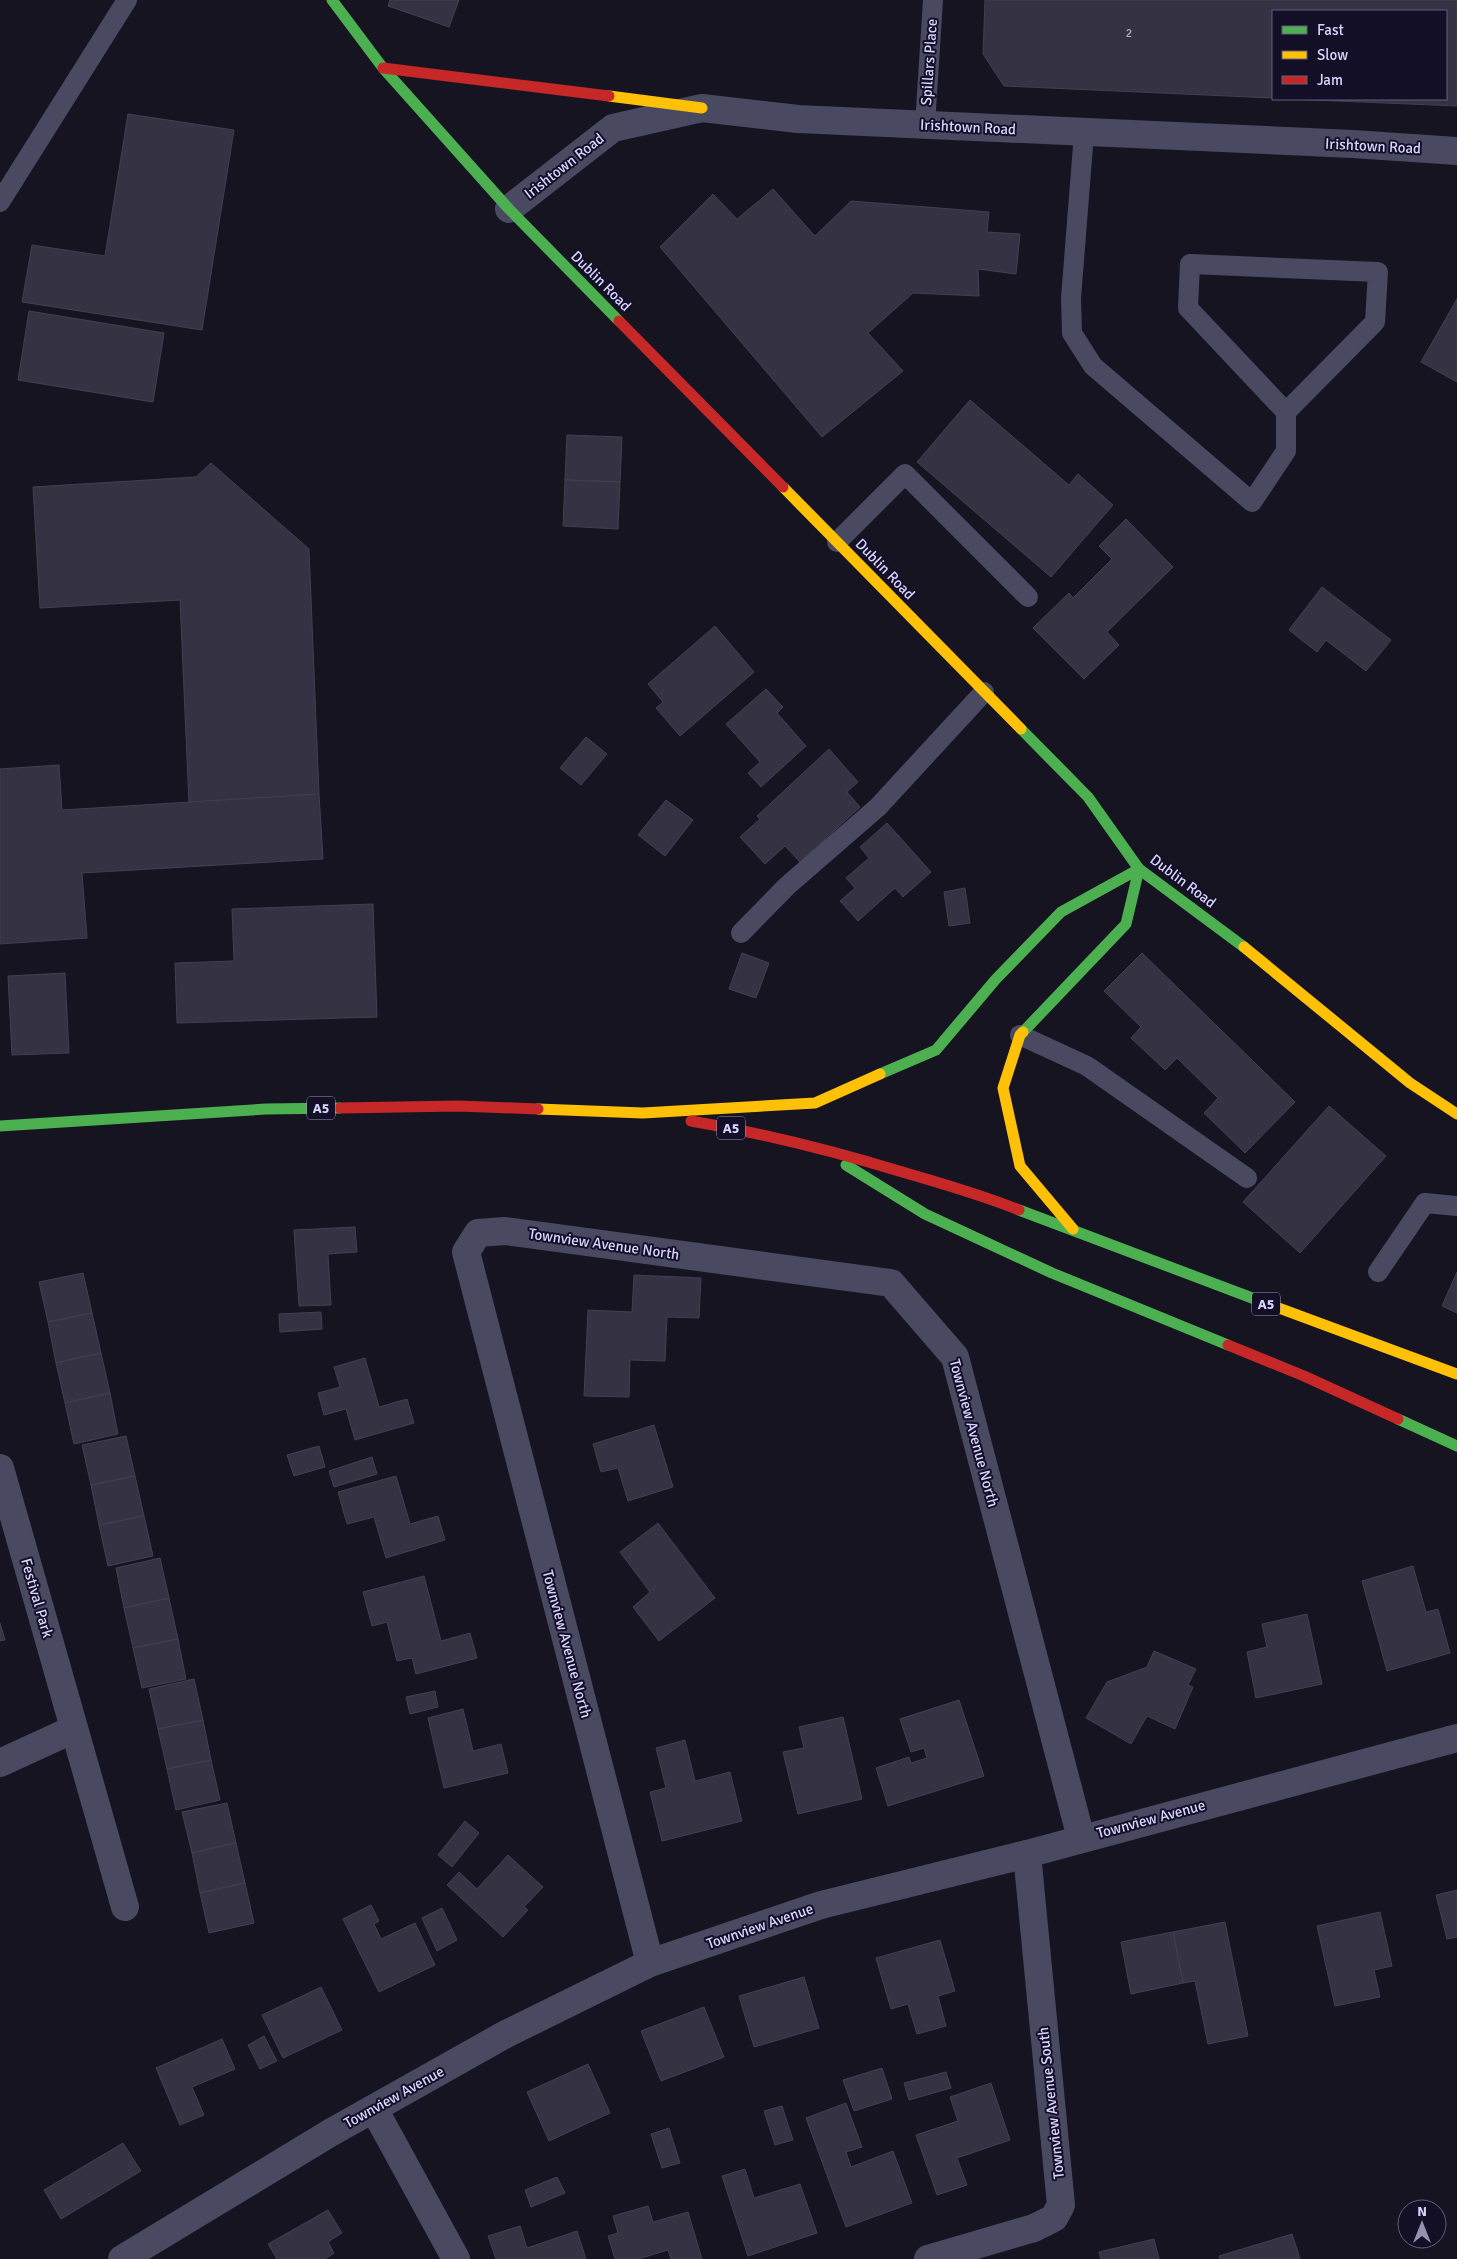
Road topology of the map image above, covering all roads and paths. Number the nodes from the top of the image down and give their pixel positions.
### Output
1 (127, 0) edge
2 (332, 0) edge
3 (933, 0) edge
4 (383, 68) junction
5 (702, 108) junction
6 (925, 125) junction
7 (1084, 133) junction
8 (1457, 151) edge
9 (0, 202) edge
10 (509, 209) junction
11 (1286, 412) junction
12 (837, 542) junction
13 (1028, 597) dead end
14 (984, 692) junction
15 (1139, 869) junction
16 (741, 934) dead end
17 (1020, 1035) junction
18 (642, 1113) junction
19 (1457, 1114) edge
20 (0, 1126) edge
21 (819, 1147) junction
22 (1247, 1178) dead end
23 (1457, 1206) edge
24 (1075, 1232) junction
25 (1378, 1272) dead end
26 (1457, 1374) edge
27 (1457, 1446) edge
28 (0, 1468) edge
29 (74, 1728) junction
30 (1457, 1738) edge
31 (0, 1763) edge
32 (1081, 1838) junction
33 (1027, 1854) junction
34 (125, 1907) dead end
35 (650, 1963) junction
36 (374, 2109) junction
37 (122, 2259) edge
38 (456, 2259) edge
39 (928, 2259) edge

1 - 9 lane
2 - 4 main road, Dublin Road
3 - 6 lane, Spillars Place
4 - 5 main road
4 - 10 main road, Dublin Road
5 - 6 street, Irishtown Road
5 - 10 street, Irishtown Road
6 - 7 street, Irishtown Road
7 - 8 street, Irishtown Road
7 - 11 lane
10 - 12 main road, Dublin Road
11 - 11 lane
12 - 13 lane
12 - 14 main road, Dublin Road
14 - 15 main road, Dublin Road
14 - 16 lane
15 - 17 main road
15 - 18 main road
15 - 19 main road, Dublin Road
17 - 22 lane
17 - 24 main road
18 - 20 main road, A5
18 - 21 main road, A5
21 - 24 main road, A5
21 - 27 main road
23 - 25 lane
24 - 26 main road, A5
28 - 29 street, Festival Park
29 - 31 street
29 - 34 street, Festival Park
30 - 32 street, Townview Avenue
32 - 33 street, Townview Avenue
32 - 35 street, Townview Avenue North
33 - 35 street, Townview Avenue
33 - 39 street, Townview Avenue South
35 - 36 street, Townview Avenue
36 - 37 street, Townview Avenue
36 - 38 street

